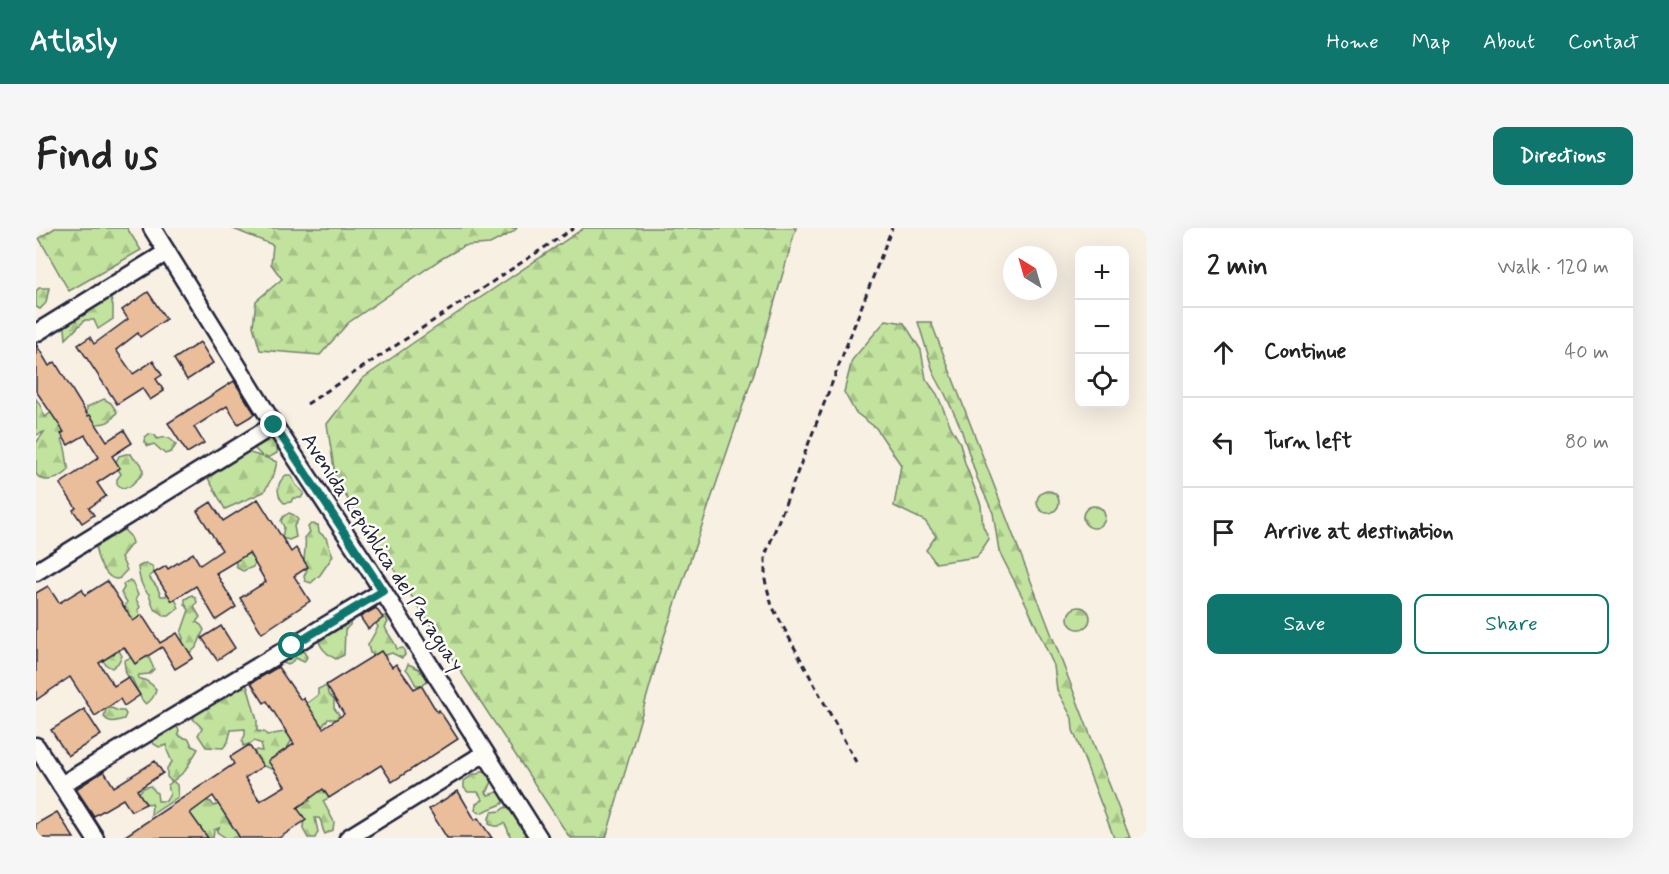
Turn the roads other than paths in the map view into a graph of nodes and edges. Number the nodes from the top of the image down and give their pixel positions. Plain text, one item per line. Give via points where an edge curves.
1 (152, 228) edge
2 (167, 252) junction
3 (36, 333) edge
4 (274, 425) junction
5 (36, 572) edge
6 (383, 591) junction
7 (36, 746) edge
8 (485, 753) junction
9 (61, 785) junction
10 (95, 838) edge
11 (348, 838) edge
12 (538, 838) edge

1 - 2 street, Avenida República del Paraguay
2 - 3 street
2 - 4 street, Avenida República del Paraguay
4 - 5 street
4 - 6 street, Avenida República del Paraguay
6 - 8 street, Avenida República del Paraguay
6 - 9 street
7 - 9 street
8 - 11 street
8 - 12 street, Avenida República del Paraguay
9 - 10 street

